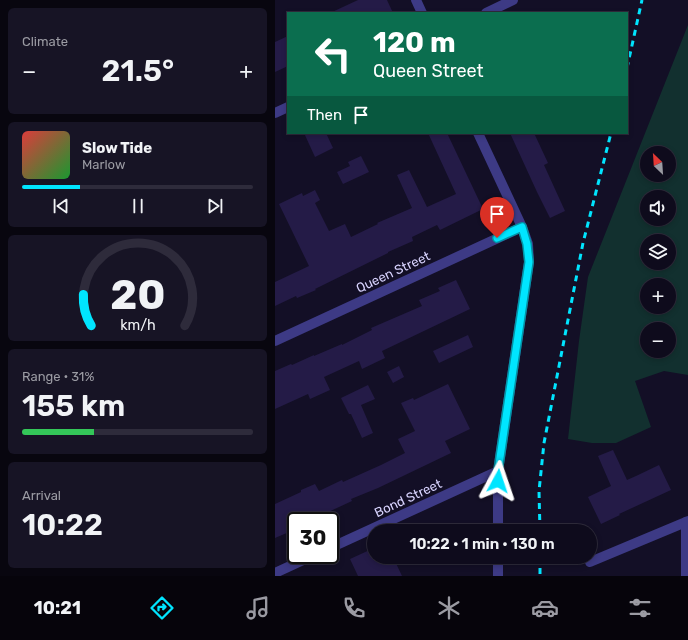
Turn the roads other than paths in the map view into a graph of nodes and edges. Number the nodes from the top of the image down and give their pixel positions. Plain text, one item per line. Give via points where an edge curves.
1 (416, 0) edge
2 (513, 0) edge
3 (422, 12) edge
4 (488, 12) edge
5 (287, 107) edge
6 (275, 113) edge
7 (478, 134) edge
8 (522, 227) junction
9 (275, 342) edge
10 (498, 471) junction
11 (687, 522) edge
12 (498, 524) edge
13 (339, 544) edge
14 (597, 559) edge
15 (294, 564) edge
16 (498, 564) edge
17 (275, 573) edge
18 (498, 576) edge
19 (686, 576) edge

1 - 3 street
2 - 4 street
5 - 6 street
7 - 8 street
8 - 9 street, Queen Street
8 - 10 street via 529,262
10 - 12 street
10 - 13 street, Bond Street
11 - 14 street
11 - 19 street
15 - 17 street
16 - 18 street

